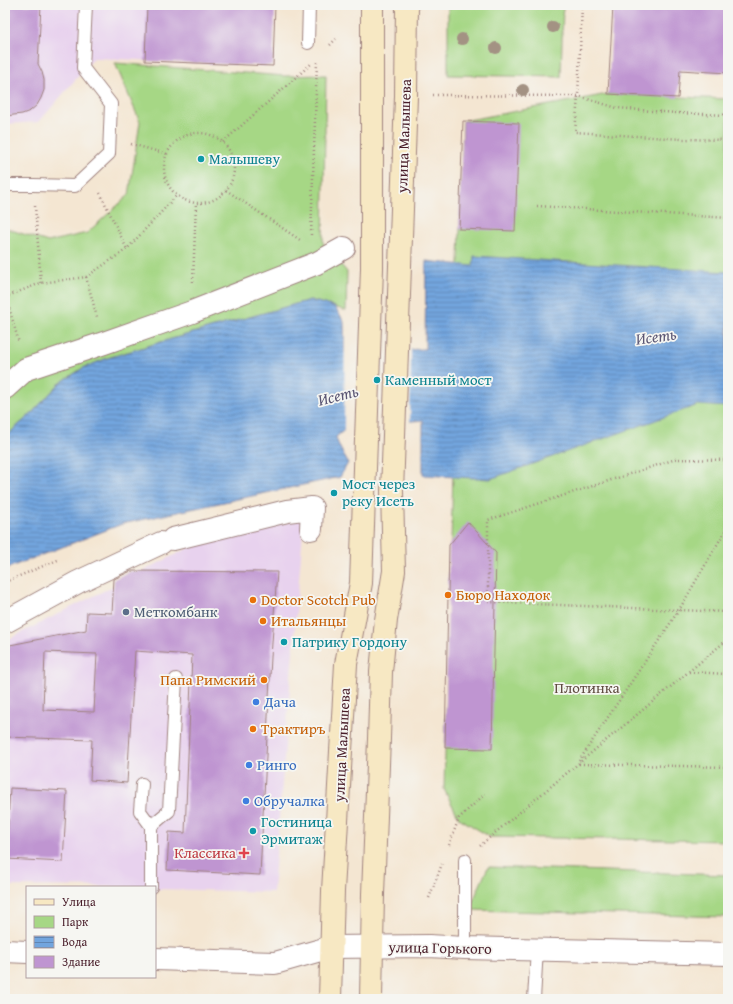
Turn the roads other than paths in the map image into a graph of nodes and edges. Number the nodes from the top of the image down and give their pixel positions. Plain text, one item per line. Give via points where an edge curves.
1 (86, 5) edge
2 (309, 5) edge
3 (372, 5) edge
4 (407, 5) edge
5 (308, 43) dead end
6 (5, 185) edge
7 (344, 248) dead end
8 (5, 388) edge
9 (311, 529) dead end
10 (5, 622) edge
11 (176, 679) dead end
12 (142, 784) dead end
13 (151, 826) junction
14 (465, 860) road end
15 (151, 886) edge
16 (331, 946) junction
17 (372, 947) junction
18 (465, 948) junction
19 (536, 950) junction
20 (5, 951) edge
21 (26, 952) edge
22 (728, 954) edge
23 (156, 959) edge
24 (330, 999) edge
25 (371, 999) edge
26 (534, 999) edge

1 - 6 lane via 83,68 111,104 109,154 75,186
2 - 5 lane
3 - 16 main road, улица Малышева via 372,268 361,583 346,664
4 - 17 main road, улица Малышева via 392,492 394,571 381,672
7 - 8 street via 317,263 192,312 26,369
9 - 10 street via 312,508 287,511 167,541 78,582
11 - 13 lane via 169,811
12 - 13 lane via 140,811
13 - 15 lane
14 - 18 lane
16 - 17 street, улица Горького
16 - 23 street, улица Горького via 275,963
16 - 24 main road, улица Малышева
17 - 18 street, улица Горького
17 - 25 main road
18 - 19 street, улица Горького
19 - 22 street, улица Горького
19 - 26 lane
20 - 21 street

